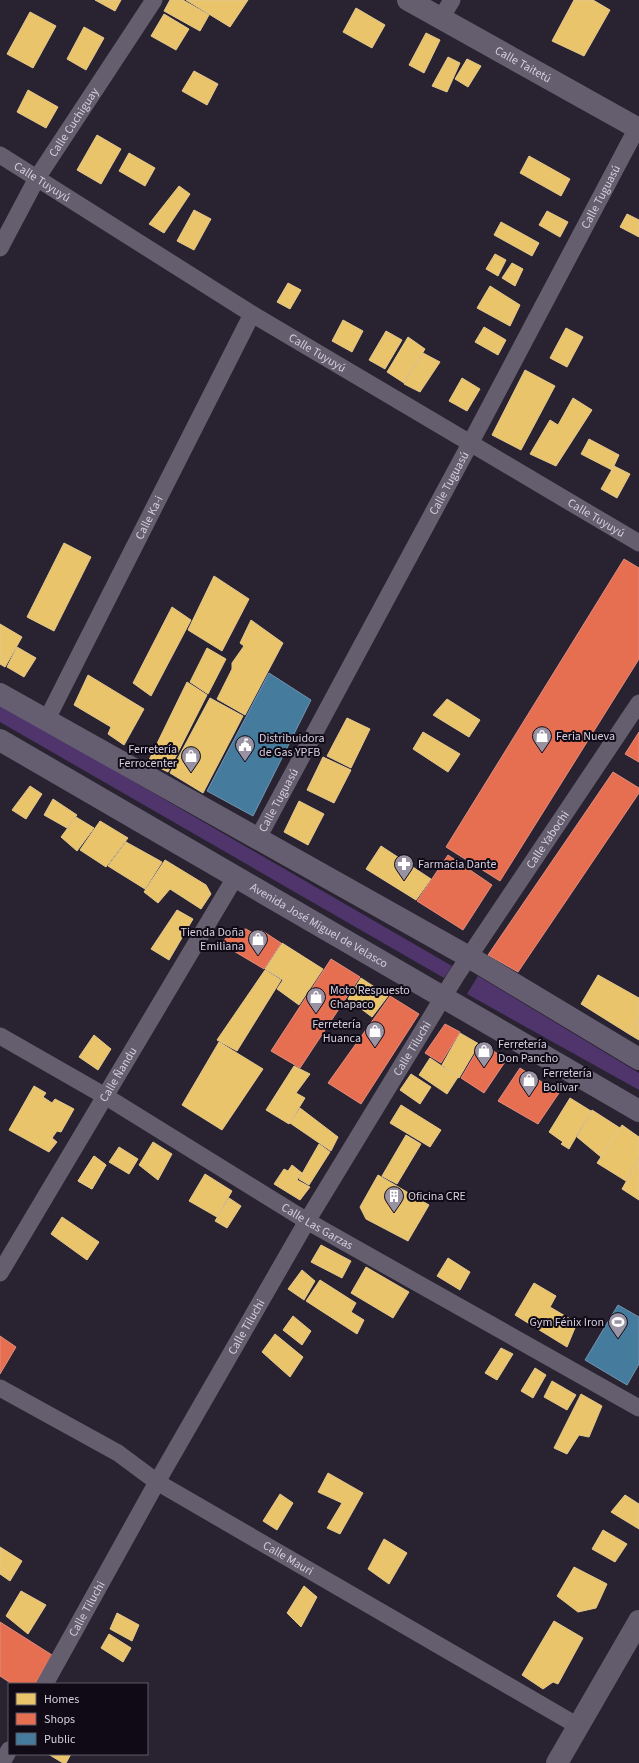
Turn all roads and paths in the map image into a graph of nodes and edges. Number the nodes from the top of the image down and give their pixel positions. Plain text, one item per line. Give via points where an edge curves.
1 (154, 0) edge
2 (408, 0) edge
3 (447, 9) edge
4 (638, 129) edge
5 (0, 155) edge
6 (37, 178) junction
7 (0, 248) edge
8 (252, 314) junction
9 (471, 442) junction
10 (639, 543) edge
11 (0, 694) edge
12 (639, 703) edge
13 (46, 721) junction
14 (0, 740) edge
15 (258, 838) junction
16 (236, 876) junction
17 (469, 957) junction
18 (456, 976) joint
19 (443, 997) junction
20 (0, 1036) edge
21 (639, 1058) edge
22 (105, 1096) junction
23 (639, 1111) edge
24 (307, 1221) junction
25 (0, 1274) edge
26 (0, 1388) edge
27 (639, 1408) edge
28 (157, 1482) junction
29 (639, 1621) edge
30 (46, 1683) edge
31 (578, 1726) junction
32 (8, 1752) edge
33 (2, 1763) edge
34 (557, 1763) edge

1 - 6 street, Calle Cuchiguay
2 - 3 street, Calle Taitetú
3 - 4 street, Calle Taitetú
4 - 9 street, Calle Tuguasú
5 - 6 street, Calle Tuyuyú
6 - 7 street, Calle Cuchiguay
6 - 8 street, Calle Tuyuyú
8 - 9 street, Calle Tuyuyú
8 - 13 street, Calle Ka-i
9 - 10 street, Calle Tuyuyú
9 - 15 street, Calle Tuguasú
11 - 13 main road
12 - 17 street, Calle Yabochi
13 - 15 main road
14 - 16 main road, Avenida José Miguel de Velasco
15 - 17 main road
16 - 19 main road, Avenida José Miguel de Velasco
16 - 22 street, Calle Ñandu
17 - 18 street, Calle Yabochi
17 - 21 main road
18 - 19 street, Calle Tiluchi
19 - 23 main road, Avenida José Miguel de Velasco
19 - 24 street, Calle Tiluchi
20 - 22 street, Calle Las Garzas
22 - 24 street, Calle Las Garzas
22 - 25 street, Calle Ñandu
24 - 27 street, Calle Las Garzas
24 - 28 street, Calle Tiluchi
26 - 28 street, Calle Mauri via 118,1453
28 - 30 street, Calle Tiluchi
28 - 31 street, Calle Mauri
29 - 31 highway
31 - 34 highway
32 - 33 street

